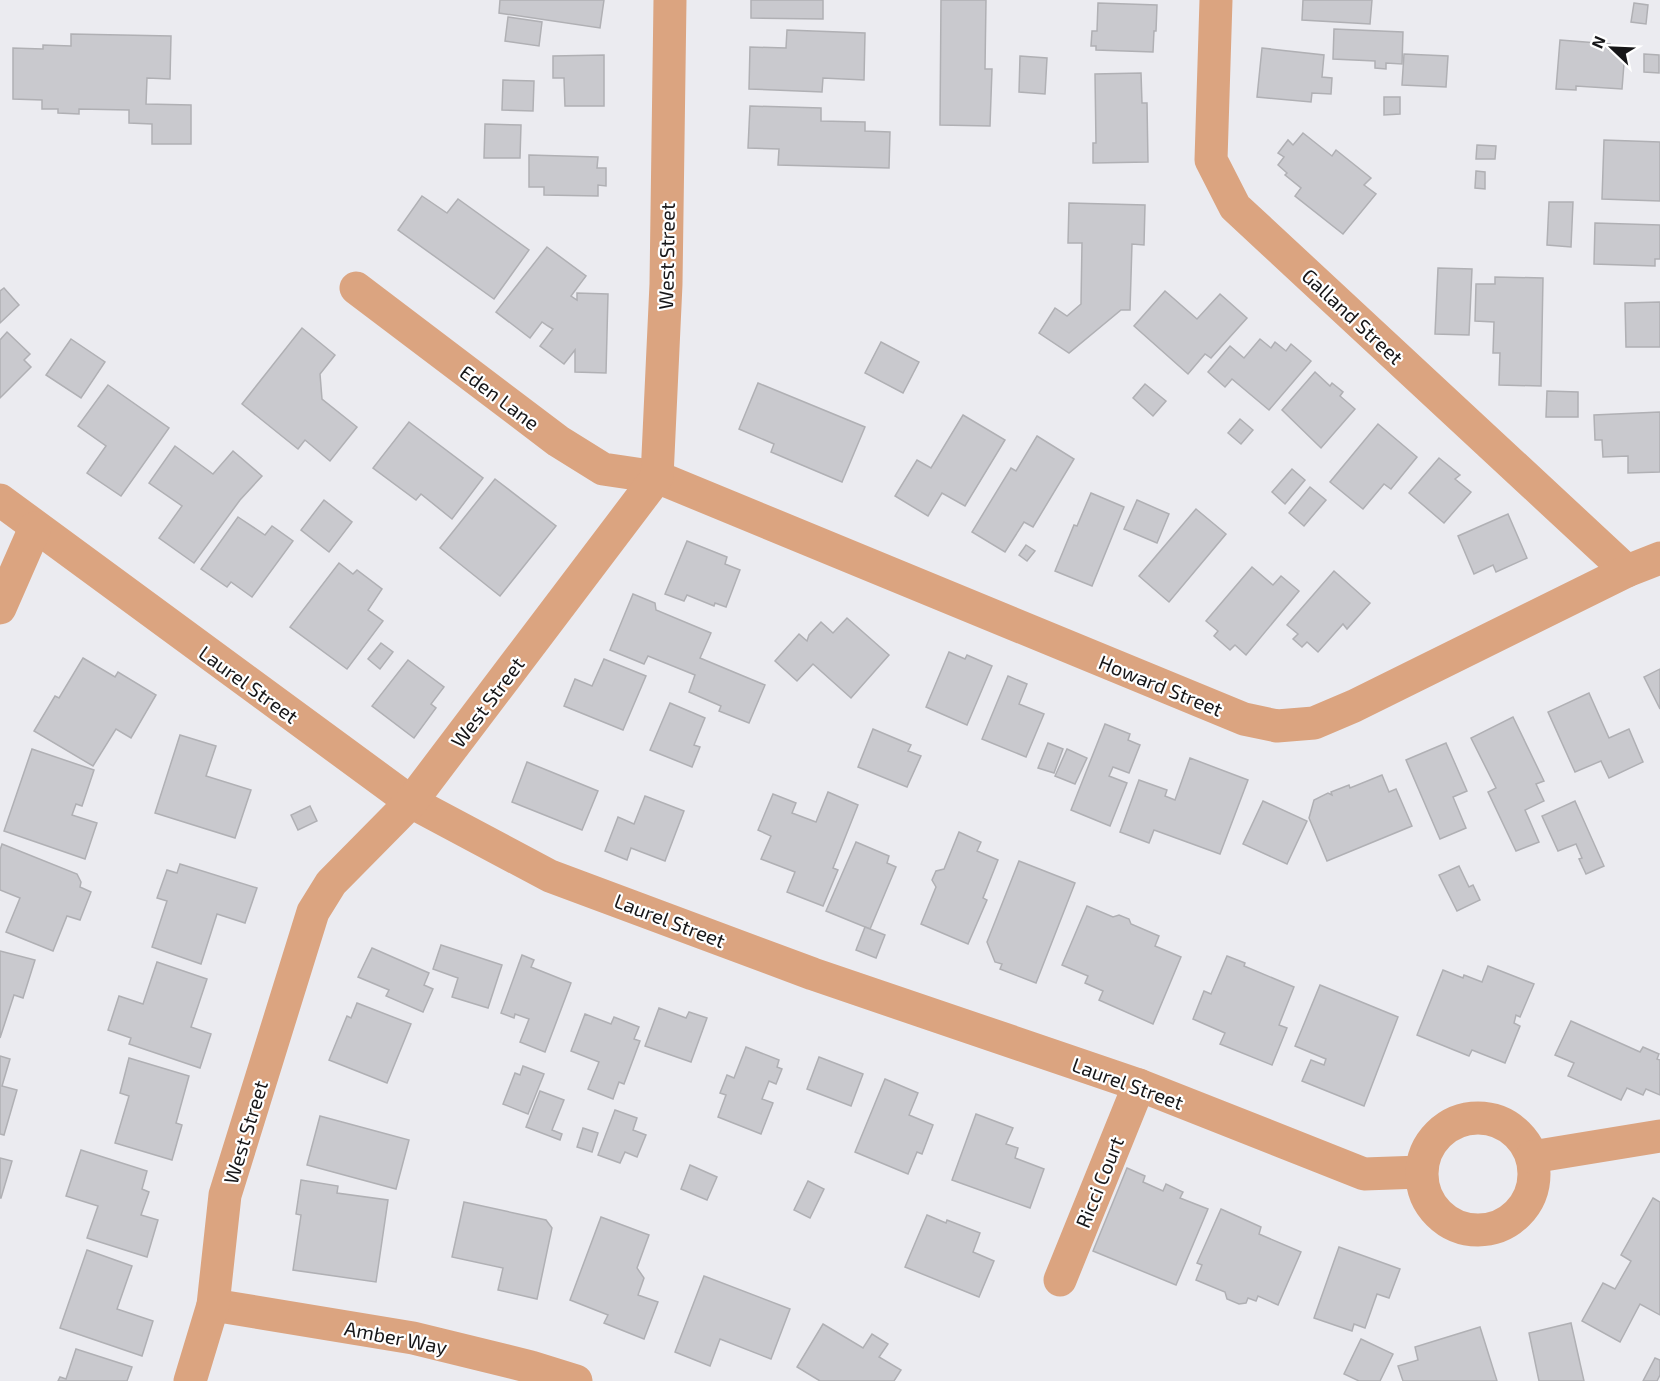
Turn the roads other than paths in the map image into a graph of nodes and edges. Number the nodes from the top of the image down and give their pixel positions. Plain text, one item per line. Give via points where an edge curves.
1 (670, 0) edge
2 (1216, 0) edge
3 (356, 288) dead end
4 (657, 477) junction
5 (0, 500) edge
6 (35, 528) junction
7 (1660, 558) edge
8 (1628, 571) junction
9 (0, 608) edge
10 (411, 802) junction
11 (1139, 1084) junction
12 (1660, 1136) edge
13 (1532, 1158) junction
14 (1421, 1172) junction
15 (1060, 1280) dead end
16 (213, 1305) junction
17 (190, 1381) edge
18 (576, 1381) edge

1 - 4 street, West Street via 666,284
2 - 8 street, Galland Street via 1210,160 1235,207
3 - 4 street, Eden Lane via 558,441 603,469
4 - 8 street, Howard Street via 1244,719 1277,726 1314,723 1354,706
4 - 10 street, West Street
5 - 6 street, Laurel Street
6 - 9 street
6 - 10 street, Laurel Street
7 - 8 street, Howard Street
10 - 11 street, Laurel Street via 550,876 813,974
10 - 16 street, West Street via 331,884 313,912 225,1195
11 - 14 street, Laurel Street via 1364,1174
11 - 15 street, Ricci Court
12 - 13 street
13 - 14 street via 1525,1142 1512,1128 1497,1120 1462,1119 1446,1126 1433,1139
13 - 14 street via 1530,1197 1520,1213 1504,1225 1485,1230 1465,1230 1432,1209
16 - 17 street, West Street
16 - 18 street, Amber Way via 412,1338

